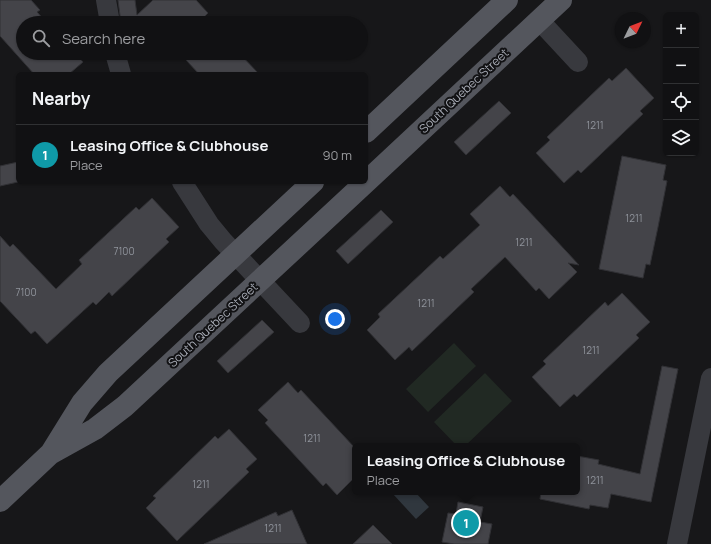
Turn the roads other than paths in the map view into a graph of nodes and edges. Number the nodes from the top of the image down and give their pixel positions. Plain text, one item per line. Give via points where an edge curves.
1 (106, 0) edge
2 (508, 0) edge
3 (561, 0) edge
4 (109, 16) edge
5 (539, 20) junction
6 (117, 60) edge
7 (578, 62) dead end
8 (120, 72) edge
9 (368, 130) edge
10 (368, 180) edge
11 (183, 184) edge
12 (310, 184) edge
13 (364, 184) edge
14 (234, 255) junction
15 (259, 281) junction
16 (300, 323) dead end
17 (711, 378) edge
18 (50, 454) junction
19 (0, 501) edge
20 (677, 544) edge

1 - 4 street
2 - 9 main road
3 - 5 main road, South Quebec Street
5 - 7 street
5 - 10 main road, South Quebec Street
6 - 8 street
11 - 14 street via 209,224
12 - 14 main road, South Quebec Street
13 - 15 main road, South Quebec Street
14 - 15 street
14 - 18 main road, South Quebec Street via 102,378 82,403
15 - 16 street
15 - 18 main road, South Quebec Street via 125,406 95,429
17 - 20 street
18 - 19 main road, South Quebec Street

